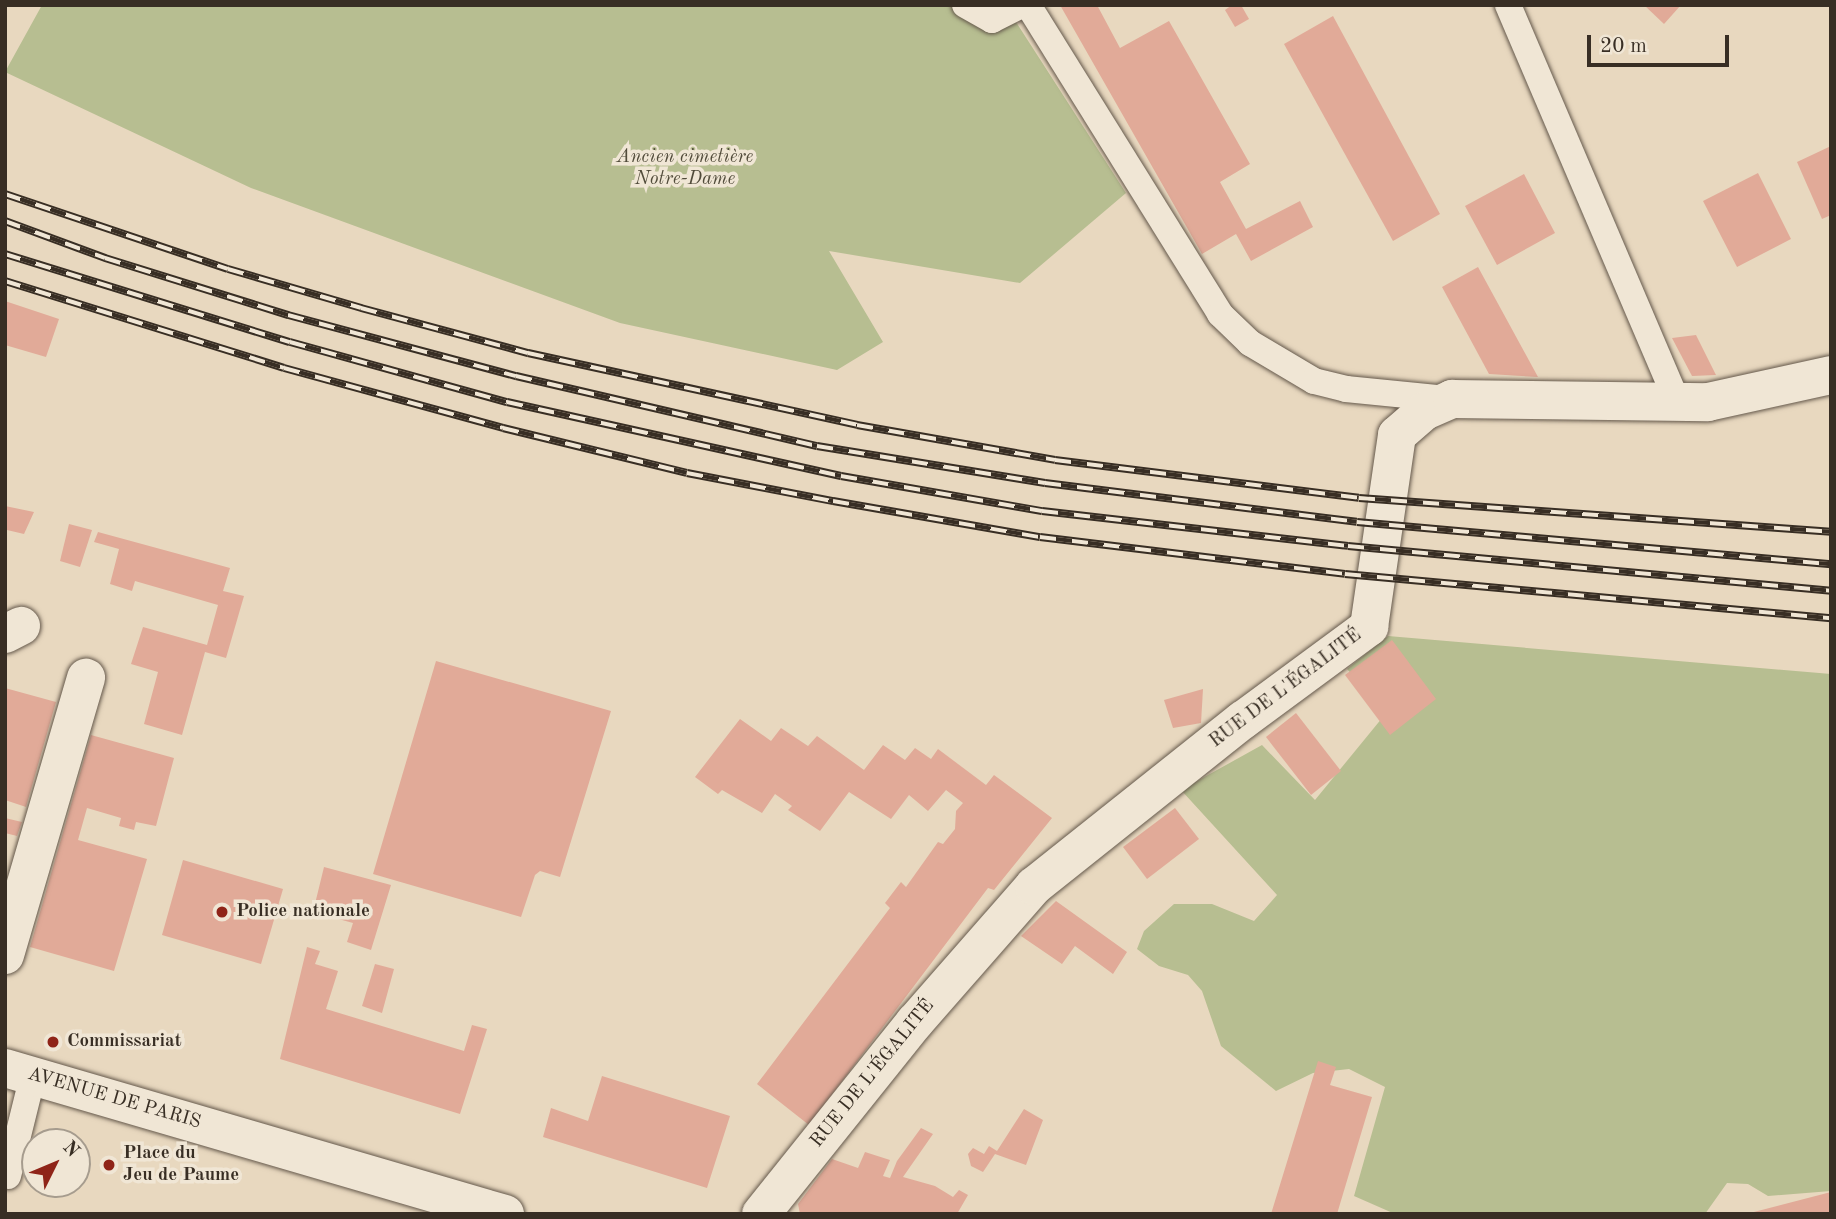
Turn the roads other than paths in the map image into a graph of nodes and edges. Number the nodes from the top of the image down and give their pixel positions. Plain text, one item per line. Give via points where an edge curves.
1 (965, 5) edge
2 (1022, 5) edge
3 (1028, 5) edge
4 (1508, 5) edge
5 (1831, 375) edge
6 (1452, 399) junction
7 (1677, 402) junction
8 (86, 678) dead end
9 (5, 955) edge
10 (19, 1072) edge
11 (8, 1176) dead end
12 (505, 1214) edge
13 (761, 1214) edge

1 - 2 lane via 992,20
3 - 6 lane via 1220,314 1250,342 1314,381 1346,389
4 - 7 lane
5 - 7 street, RUE DE L'ÉGALITÉ via 1708,402
6 - 7 street, RUE DE L'ÉGALITÉ
6 - 13 street, RUE DE L'ÉGALITÉ via 1425,411 1397,435 1369,627 1034,886 915,1022
8 - 9 street
10 - 11 lane
10 - 12 street, AVENUE DE PARIS

